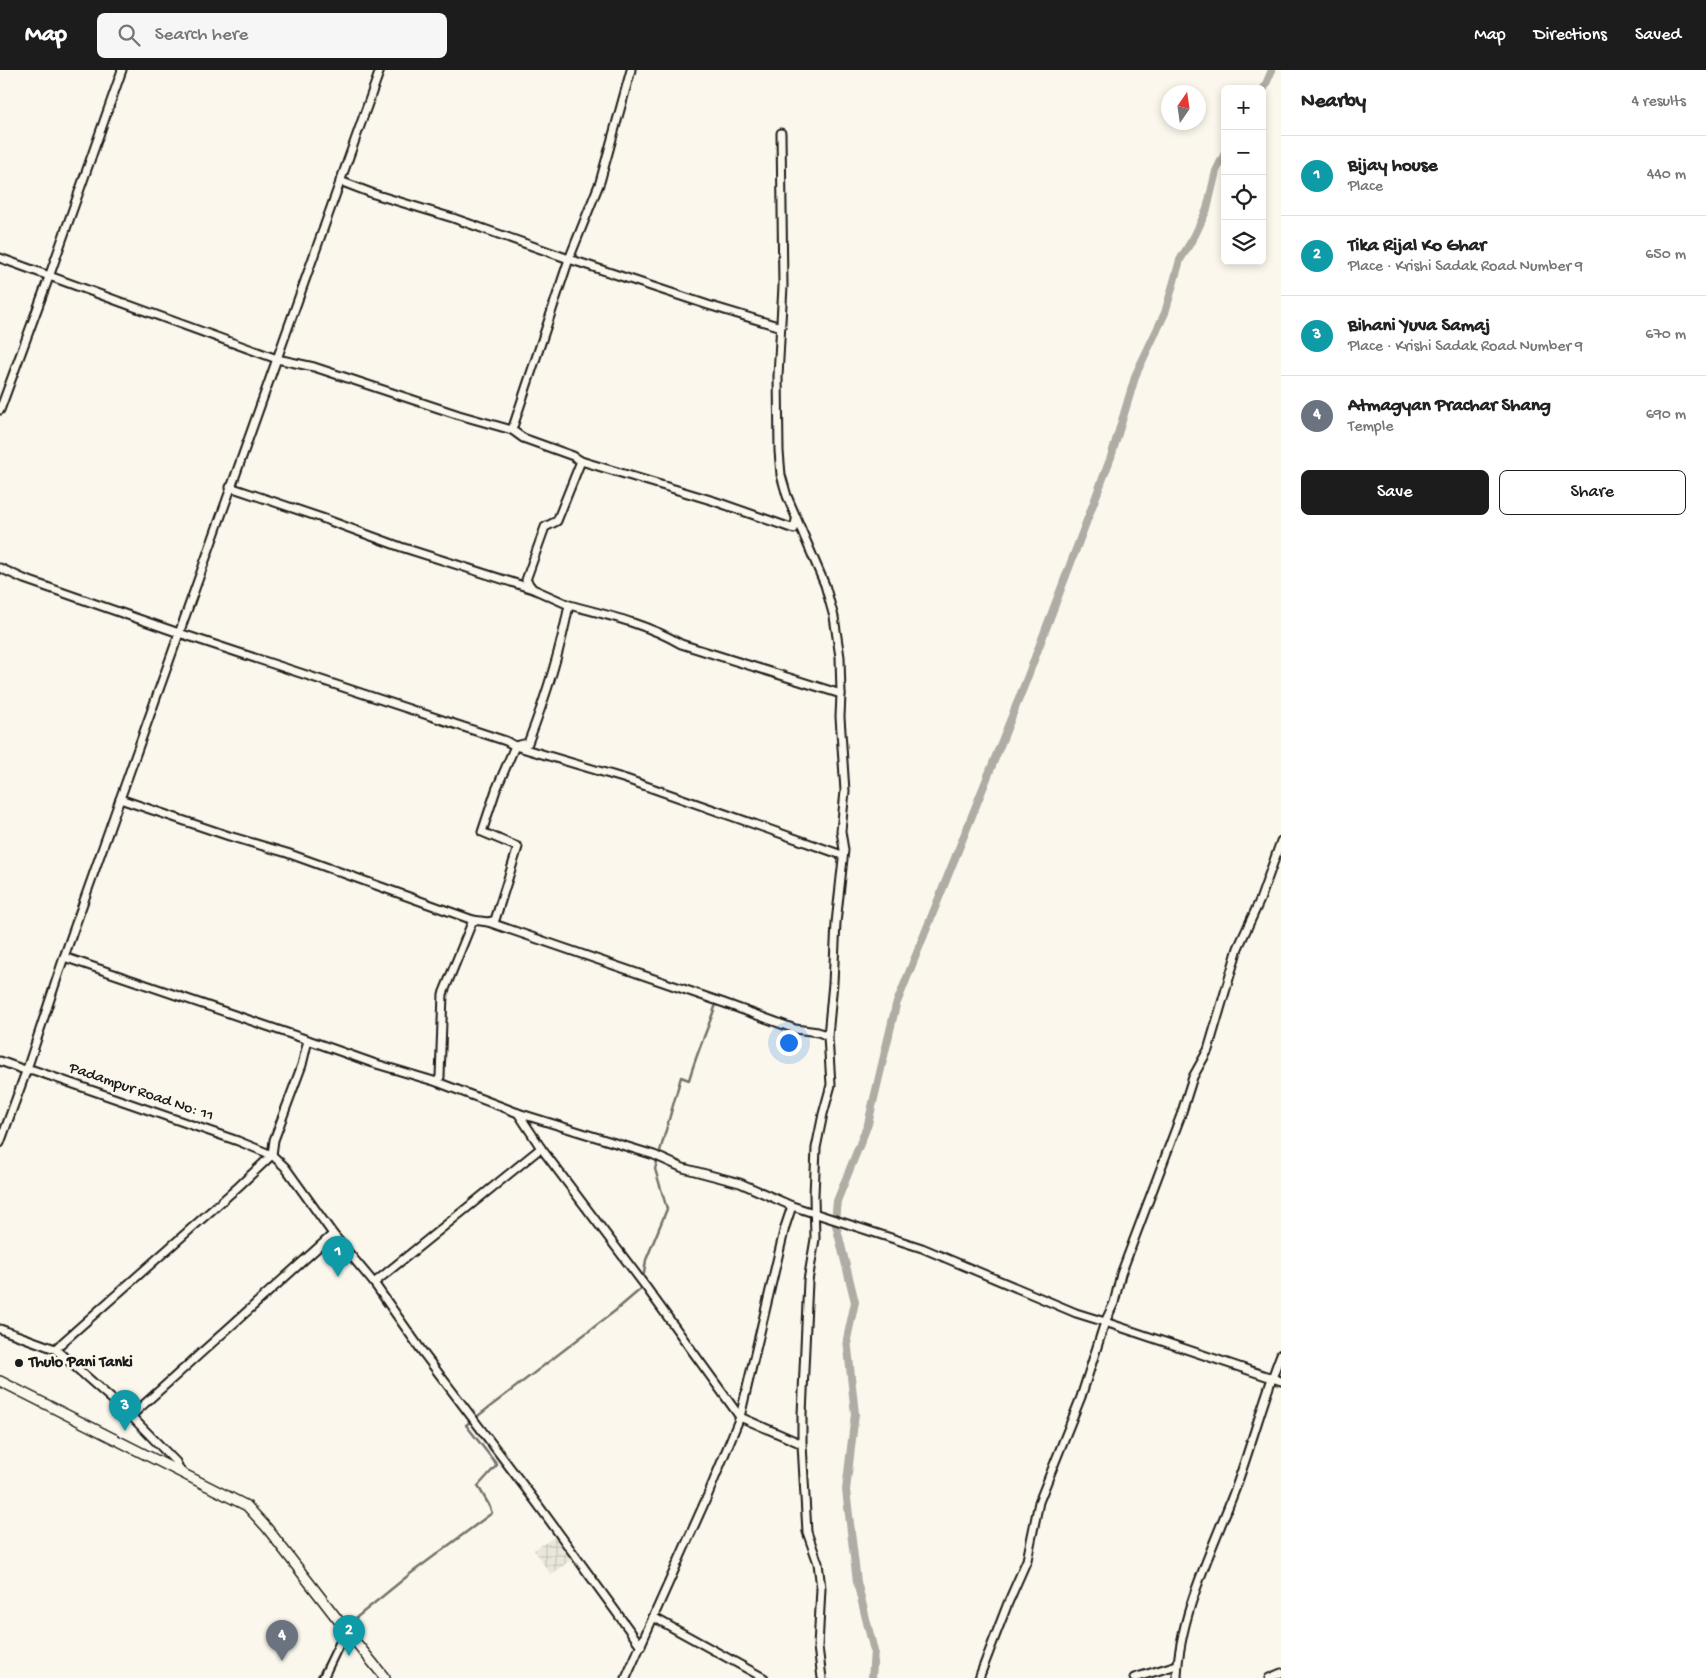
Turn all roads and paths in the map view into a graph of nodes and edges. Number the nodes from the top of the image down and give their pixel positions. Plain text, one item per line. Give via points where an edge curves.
1 (122, 70) edge
2 (380, 70) edge
3 (631, 70) edge
4 (781, 133) dead end
5 (340, 181) junction
6 (0, 258) edge
7 (569, 259) junction
8 (49, 277) junction
9 (781, 327) junction
10 (277, 359) junction
11 (0, 410) edge
12 (512, 430) junction
13 (581, 461) junction
14 (230, 487) junction
15 (796, 520) junction
16 (0, 568) edge
17 (533, 588) junction
18 (569, 605) junction
19 (179, 633) junction
20 (841, 694) junction
21 (515, 746) junction
22 (120, 799) junction
23 (1281, 841) edge
24 (842, 855) junction
25 (473, 920) junction
26 (488, 922) junction
27 (64, 957) junction
28 (828, 1036) junction
29 (308, 1040) junction
30 (0, 1061) edge
31 (27, 1069) junction
32 (436, 1082) junction
33 (518, 1113) junction
34 (0, 1143) edge
35 (541, 1148) junction
36 (272, 1154) junction
37 (791, 1205) junction
38 (813, 1212) junction
39 (333, 1234) junction
40 (374, 1283) junction
41 (1105, 1322) junction
42 (0, 1329) edge
43 (56, 1349) junction
44 (1281, 1354) edge
45 (1272, 1378) junction
46 (0, 1381) edge
47 (1281, 1381) edge
48 (131, 1416) junction
49 (740, 1417) junction
50 (802, 1444) junction
51 (181, 1472) junction
52 (654, 1617) junction
53 (344, 1628) junction
54 (638, 1643) junction
55 (1177, 1665) junction
56 (1281, 1673) edge
57 (323, 1678) edge
58 (385, 1678) edge
59 (626, 1678) edge
60 (764, 1678) edge
61 (822, 1678) edge
62 (979, 1678) edge
63 (1134, 1678) edge
64 (1177, 1678) edge
65 (1269, 1678) edge

1 - 8 street
2 - 5 street
3 - 7 street via 600,182
4 - 9 street
5 - 7 street
5 - 10 street
6 - 8 street
7 - 9 street
7 - 12 street
8 - 10 street
8 - 11 street
9 - 15 street via 778,451 781,475
10 - 12 street via 314,367
10 - 14 street
12 - 13 street via 523,438
13 - 15 street via 794,529
13 - 17 street via 557,521 545,527 526,580
14 - 17 street via 401,547
14 - 19 street
15 - 20 street via 825,585 834,617
16 - 19 street
17 - 18 street
18 - 20 street via 612,616 682,644
18 - 21 street via 538,718 528,743
19 - 21 street
19 - 22 street
20 - 24 street via 845,791
21 - 24 street via 626,779
21 - 26 street via 482,832 518,847 495,920
22 - 25 street via 287,853
22 - 27 street
23 - 41 street via 1236,955 1208,1050 1193,1077
24 - 28 street
25 - 26 street
25 - 32 street via 443,994 440,1077
26 - 28 street via 795,1029
27 - 29 street
27 - 31 street
28 - 38 street via 831,1085 816,1148
29 - 32 street
29 - 36 street
30 - 31 street, Padampur Road No: 11
31 - 34 street
31 - 36 street, Padampur Road No: 11
32 - 33 street
33 - 35 street
33 - 37 street via 654,1155
35 - 40 street
35 - 49 street
36 - 39 street
36 - 43 street
37 - 38 street
37 - 49 street
38 - 41 street via 922,1248 1076,1313
38 - 50 street via 815,1238 808,1281
39 - 40 street
39 - 48 street
40 - 54 street
41 - 45 street
41 - 62 street via 1082,1397 1039,1502 1027,1560
42 - 43 street
43 - 48 street
44 - 45 street
45 - 47 street
45 - 55 street via 1190,1608
46 - 51 street
48 - 51 street via 176,1462
49 - 50 street
49 - 52 street
50 - 61 street via 807,1532 818,1563 821,1588 818,1647
51 - 53 street via 247,1506
52 - 54 street
52 - 60 street
53 - 57 street
53 - 58 street
54 - 59 street
55 - 63 street
55 - 64 street
56 - 65 street

